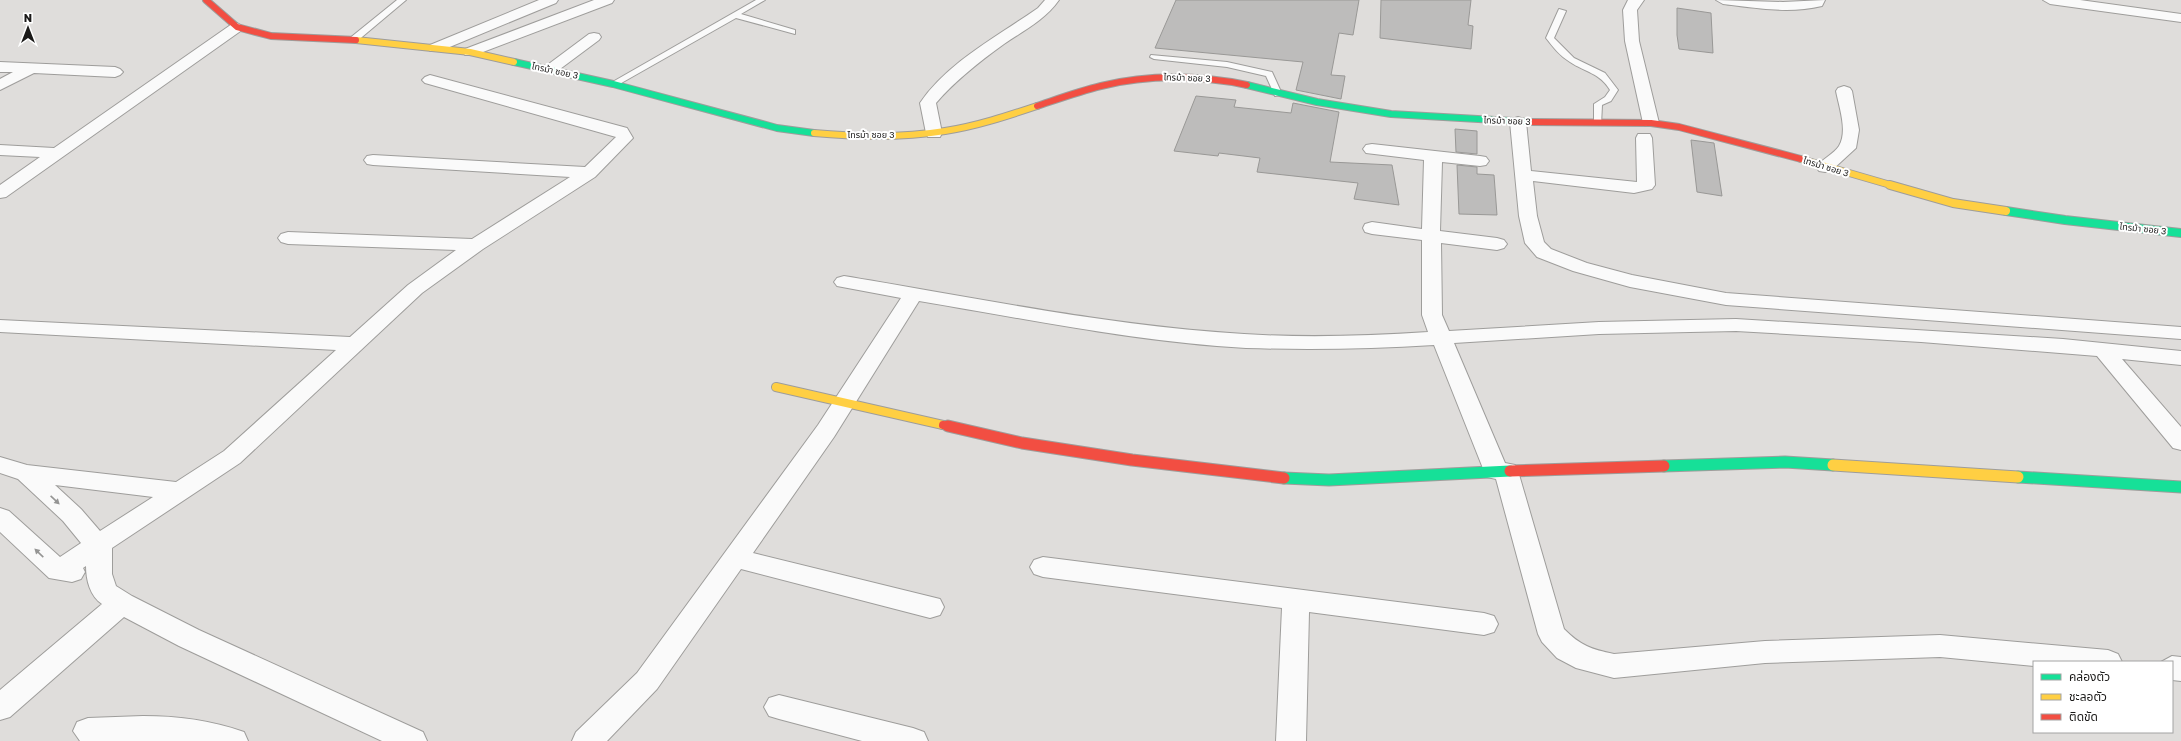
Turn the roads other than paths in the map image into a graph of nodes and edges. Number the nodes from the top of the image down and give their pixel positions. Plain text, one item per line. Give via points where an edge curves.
1 (206, 0) edge
2 (402, 0) edge
3 (551, 0) edge
4 (608, 0) edge
5 (761, 0) edge
6 (1052, 0) edge
7 (1637, 0) edge
8 (1723, 0) edge
9 (1818, 0) edge
10 (2050, 0) edge
11 (1562, 12) dead end
12 (735, 15) junction
13 (2181, 18) edge
14 (237, 27) junction
15 (792, 32) dead end
16 (594, 37) dead end
17 (353, 40) junction
18 (435, 48) junction
19 (470, 52) junction
20 (1154, 57) dead end
21 (0, 67) edge
22 (31, 68) junction
23 (551, 70) junction
24 (115, 72) dead end
25 (430, 80) dead end
26 (613, 84) junction
27 (0, 85) edge
28 (1844, 91) dead end
29 (1278, 94) junction
30 (1518, 122) junction
31 (1598, 123) junction
32 (1648, 130) junction
33 (934, 133) junction
34 (1372, 149) dead end
35 (0, 150) edge
36 (59, 153) junction
37 (1433, 156) junction
38 (373, 160) dead end
39 (1480, 161) dead end
40 (1825, 167) junction
41 (589, 173) junction
42 (1523, 175) junction
43 (0, 193) edge
44 (1372, 228) dead end
45 (2181, 233) edge
46 (1431, 235) junction
47 (288, 238) dead end
48 (1496, 244) dead end
49 (476, 245) junction
50 (844, 282) dead end
51 (914, 293) junction
52 (0, 326) edge
53 (2181, 334) edge
54 (1440, 339) junction
55 (354, 344) junction
56 (2103, 350) junction
57 (2181, 358) edge
58 (776, 387) dead end
59 (844, 403) junction
60 (2181, 442) edge
61 (0, 465) edge
62 (1501, 471) junction
63 (27, 473) junction
64 (2181, 487) edge
65 (179, 491) junction
66 (0, 517) edge
67 (99, 546) junction
68 (735, 558) junction
69 (1043, 566) dead end
70 (58, 571) junction
71 (99, 574) junction
72 (1296, 599) junction
73 (122, 603) junction
74 (930, 607) dead end
75 (1484, 624) dead end
76 (2098, 661) edge
77 (779, 707) dead end
78 (0, 708) edge
79 (88, 731) dead end
80 (233, 741) edge
81 (412, 741) edge
82 (587, 741) edge
83 (913, 741) edge
84 (1291, 741) edge

1 - 14 street, ไทรม้า ซอย 3
2 - 17 lane
3 - 18 street
4 - 19 street
5 - 12 lane
6 - 33 street via 1043,11 966,66 935,93 928,102
7 - 32 street via 1630,10 1632,41
8 - 9 street via 1800,6 1817,3
10 - 13 street
11 - 31 lane via 1550,38 1559,50 1574,62 1593,69 1608,79 1614,90 1608,99 1598,104
12 - 15 lane
12 - 26 lane
14 - 17 street, ไทรม้า ซอย 3 via 271,36
14 - 36 street
16 - 23 street
17 - 18 street, ไทรม้า ซอย 3
18 - 19 street, ไทรม้า ซอย 3
19 - 23 street, ไทรม้า ซอย 3
20 - 29 lane via 1241,66 1269,74
21 - 22 street
22 - 24 street
22 - 27 street
23 - 26 street, ไทรม้า ซอย 3
25 - 41 street via 621,132 626,138
26 - 33 street, ไทรม้า ซอย 3 via 777,128 868,137
28 - 40 street via 1850,130 1847,148
29 - 30 street, ไทรม้า ซอย 3 via 1392,114
29 - 33 street, ไทรม้า ซอย 3 via 1235,82 1198,77 1158,77 1110,84 983,123
30 - 31 street, ไทรม้า ซอย 3
30 - 42 street
31 - 32 street, ไทรม้า ซอย 3
32 - 40 street, ไทรม้า ซอย 3 via 1679,127 1749,144
32 - 42 street via 1646,185 1634,188
34 - 37 street
35 - 36 street
36 - 43 street
37 - 39 street
37 - 46 street
38 - 41 street
40 - 45 street, ไทรม้า ซอย 3 via 1953,204
41 - 49 street
42 - 53 street via 1528,216 1535,242 1544,253 1580,267 1630,281 1726,299
44 - 46 street
46 - 48 street
46 - 54 street via 1432,316
47 - 49 street
49 - 55 street via 415,289
50 - 51 street
51 - 54 street via 1133,330 1245,341 1359,343
51 - 59 street
52 - 55 street
54 - 56 street via 1599,328 1736,326 1921,336
54 - 62 street
55 - 65 street via 232,457
56 - 57 street
56 - 60 street
58 - 59 street
59 - 62 street via 1022,443 1132,460 1286,478 1329,480
59 - 68 street
61 - 63 street
62 - 64 street via 1785,462
62 - 76 street via 1552,634 1567,650 1586,660 1614,666 1766,652 1940,646
63 - 65 street
63 -> 67 street via 72,515
65 - 67 street
70 -> 66 street
67 - 70 street
67 - 71 street
68 - 74 street
68 - 82 street via 647,681
69 - 72 street
70 - 71 street
71 - 73 street via 105,592
72 - 75 street
72 - 84 street
73 - 78 street
73 - 81 street via 189,638
77 - 83 street
79 - 80 street via 152,728 219,734

